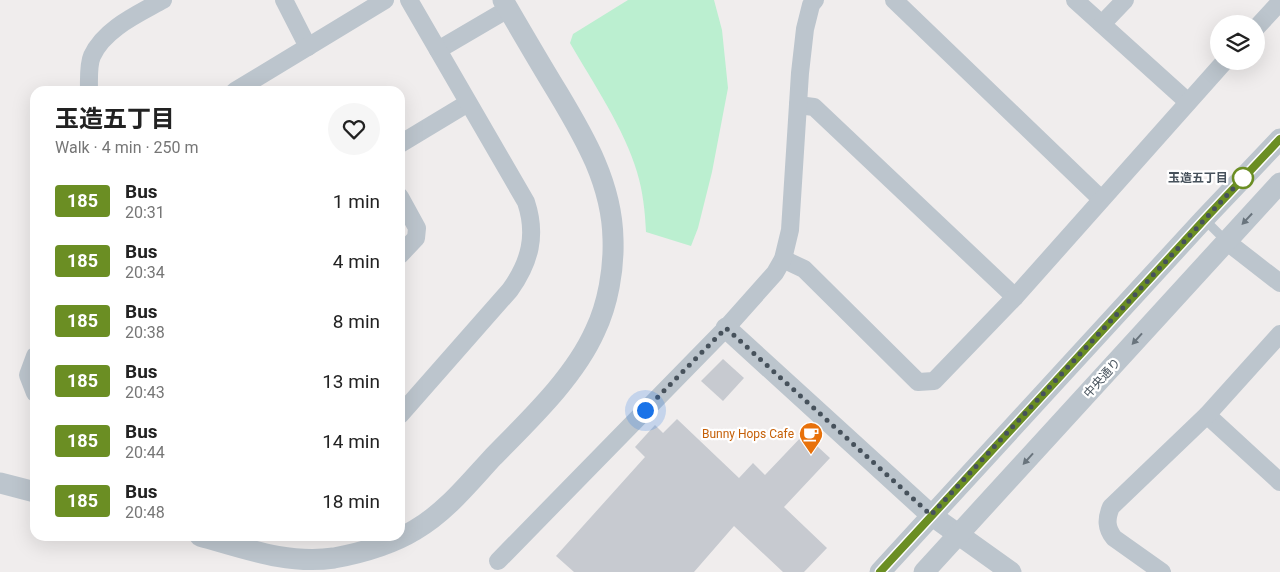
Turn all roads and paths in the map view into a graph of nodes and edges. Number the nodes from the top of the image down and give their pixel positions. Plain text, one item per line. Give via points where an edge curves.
1 (163, 0) edge
2 (284, 0) edge
3 (385, 0) edge
4 (409, 0) edge
5 (894, 0) edge
6 (1075, 0) edge
7 (1125, 0) edge
8 (810, 2) edge
9 (1280, 2) edge
10 (506, 4) edge
11 (1265, 18) edge
12 (1102, 24) junction
13 (308, 47) junction
14 (438, 50) junction
15 (1217, 70) edge
16 (89, 86) edge
17 (243, 86) edge
18 (1188, 102) junction
19 (468, 103) junction
20 (798, 105) junction
21 (1280, 139) edge
22 (405, 141) edge
23 (1280, 183) edge
24 (1101, 199) junction
25 (405, 206) edge
26 (1204, 220) junction
27 (1226, 242) junction
28 (405, 250) edge
29 (783, 259) junction
30 (1280, 283) edge
31 (1015, 298) junction
32 (726, 328) junction
33 (1280, 334) edge
34 (405, 409) edge
35 (1207, 415) junction
36 (1280, 482) edge
37 (0, 483) edge
38 (30, 491) edge
39 (931, 515) junction
40 (405, 535) edge
41 (958, 535) junction
42 (218, 541) edge
43 (392, 541) edge
44 (498, 561) dead end
45 (880, 572) edge
46 (924, 572) edge
47 (1011, 572) edge
48 (1162, 572) edge

1 - 16 street via 106,36 92,57
2 - 13 street
3 - 13 street
4 - 14 street
5 - 24 street
6 - 12 street
7 - 12 street
8 - 20 street
9 - 11 street
10 - 14 street
10 - 40 street via 587,142 603,178 613,238 612,268 596,329 585,351 564,379 443,511
12 - 18 street
13 - 17 street
14 - 19 street
15 - 18 street
18 - 24 street
19 - 22 street
19 - 34 street via 526,202 531,226 527,262 510,290
20 - 29 street via 790,230
20 - 31 street via 814,107
21 - 26 street
23 -> 27 street, 中央通り
24 - 31 street
25 - 28 street via 417,228 416,238
26 - 27 lane
26 - 39 street
27 - 30 street
27 -> 41 street, 中央通り
29 - 31 street via 804,270 918,382 934,381
29 - 32 street via 775,273
32 - 39 street
32 - 44 street
33 - 35 street
35 - 36 street
35 - 48 street via 1111,508 1108,515 1107,524 1114,538
37 - 38 street
39 - 41 street
39 - 45 street
41 - 46 street, 中央通り
41 - 47 street
42 - 43 street via 278,558 305,560 334,558

